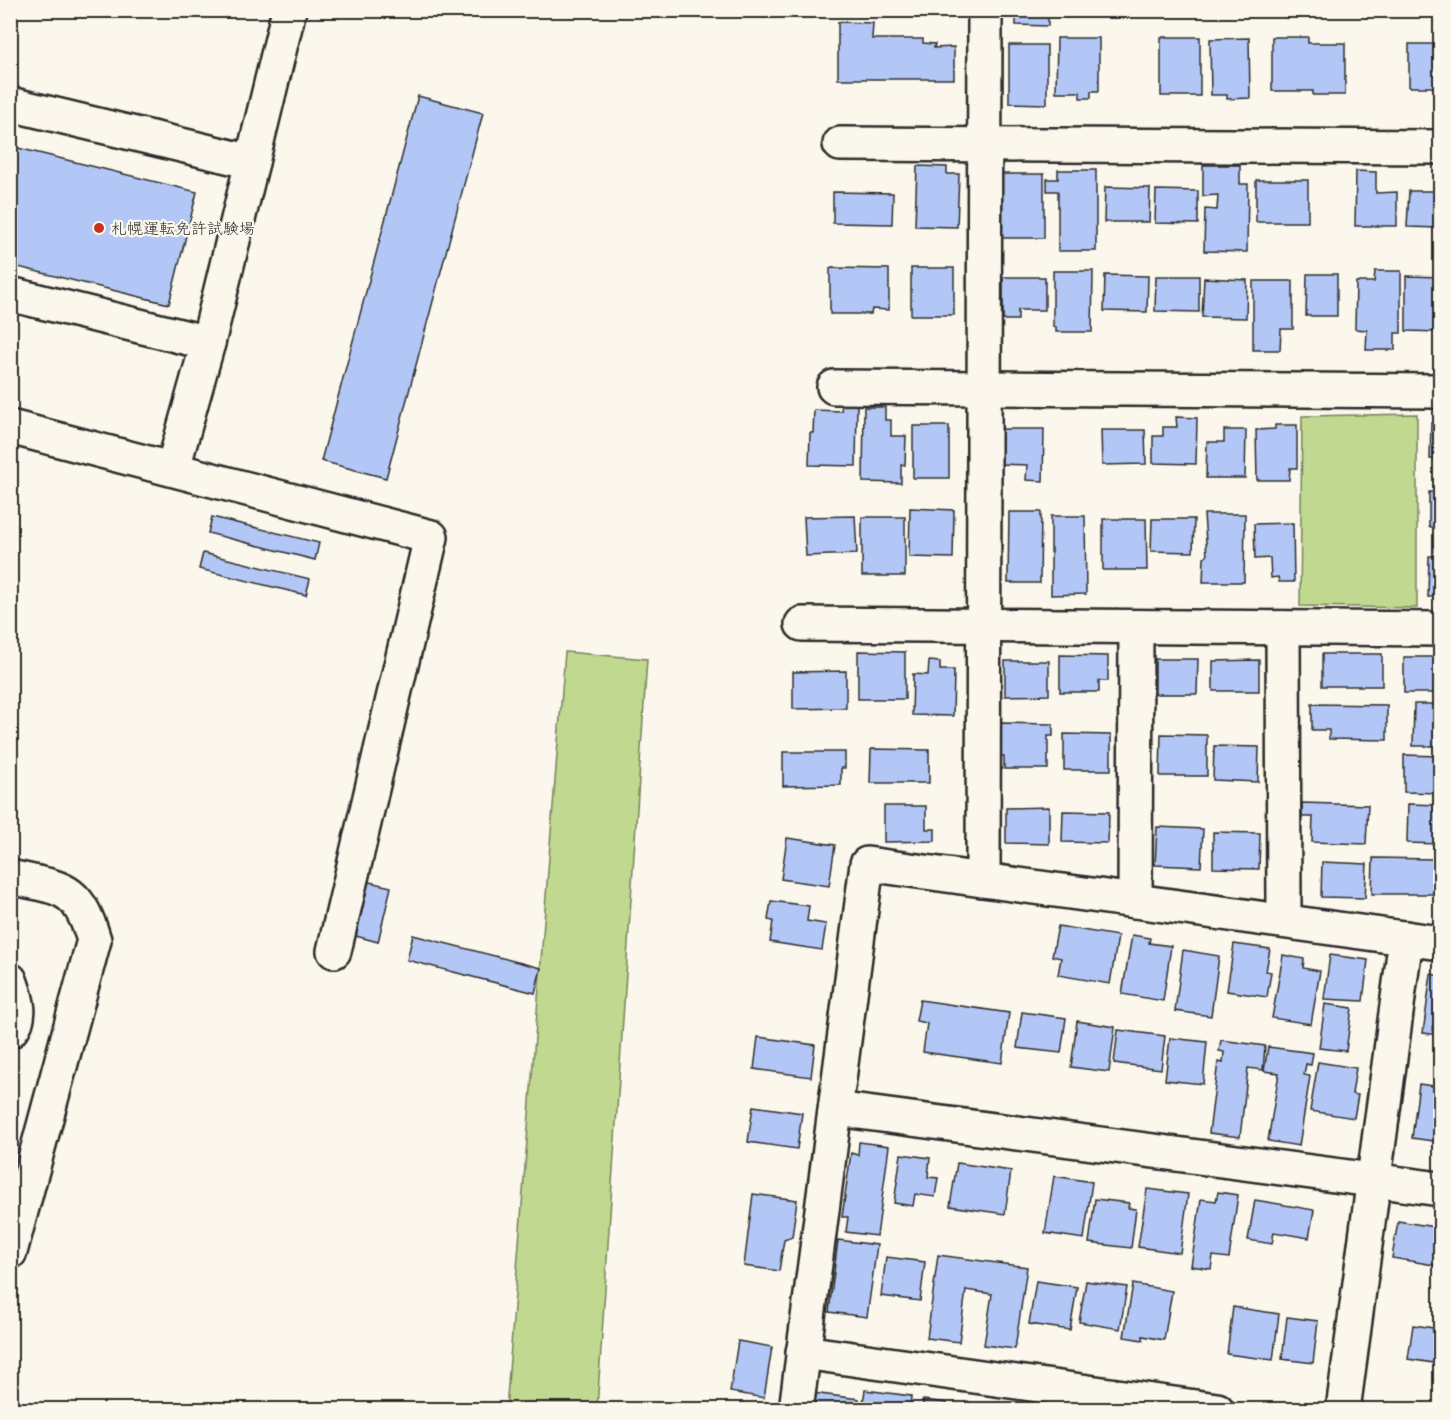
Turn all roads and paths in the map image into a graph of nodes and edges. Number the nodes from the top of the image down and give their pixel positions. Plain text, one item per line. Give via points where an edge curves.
1 (289, 10) edge
2 (985, 10) edge
3 (10, 104) edge
4 (840, 144) dead end
5 (984, 145) junction
6 (1440, 147) edge
7 (252, 162) junction
8 (10, 294) edge
9 (208, 343) junction
10 (834, 387) dead end
11 (984, 388) junction
12 (1440, 391) edge
13 (10, 427) edge
14 (173, 468) junction
15 (802, 624) dead end
16 (983, 626) junction
17 (1136, 627) junction
18 (1283, 628) junction
19 (1440, 629) edge
20 (10, 877) edge
21 (983, 880) junction
22 (1135, 901) junction
23 (1284, 921) junction
24 (1406, 938) junction
25 (1440, 943) edge
26 (334, 951) dead end
27 (10, 980) edge
28 (10, 1031) edge
29 (836, 1109) junction
30 (24, 1145) edge
31 (1374, 1180) junction
32 (1440, 1189) edge
33 (10, 1252) edge
34 (803, 1352) junction
35 (796, 1410) edge
36 (1218, 1410) edge
37 (1343, 1410) edge

1 - 7 street
2 - 5 street
3 - 7 street
4 - 5 street
5 - 6 street
5 - 11 street
7 - 9 street
8 - 9 street
9 - 14 street
10 - 11 street
11 - 12 street
11 - 16 street
13 - 14 street
14 - 26 street via 431,537
15 - 16 street
16 - 17 street
16 - 21 street
17 - 18 street
17 - 22 street
18 - 19 street
18 - 23 street
20 - 30 street via 68,891 86,912 94,940
21 - 22 street
21 - 29 street via 867,864
22 - 23 street
23 - 24 street
24 - 25 street
24 - 31 street
27 - 28 street via 18,1002 17,1024
29 - 31 street
29 - 34 street
30 - 33 street
31 - 32 street
31 - 37 street
34 - 35 street
34 - 36 street

